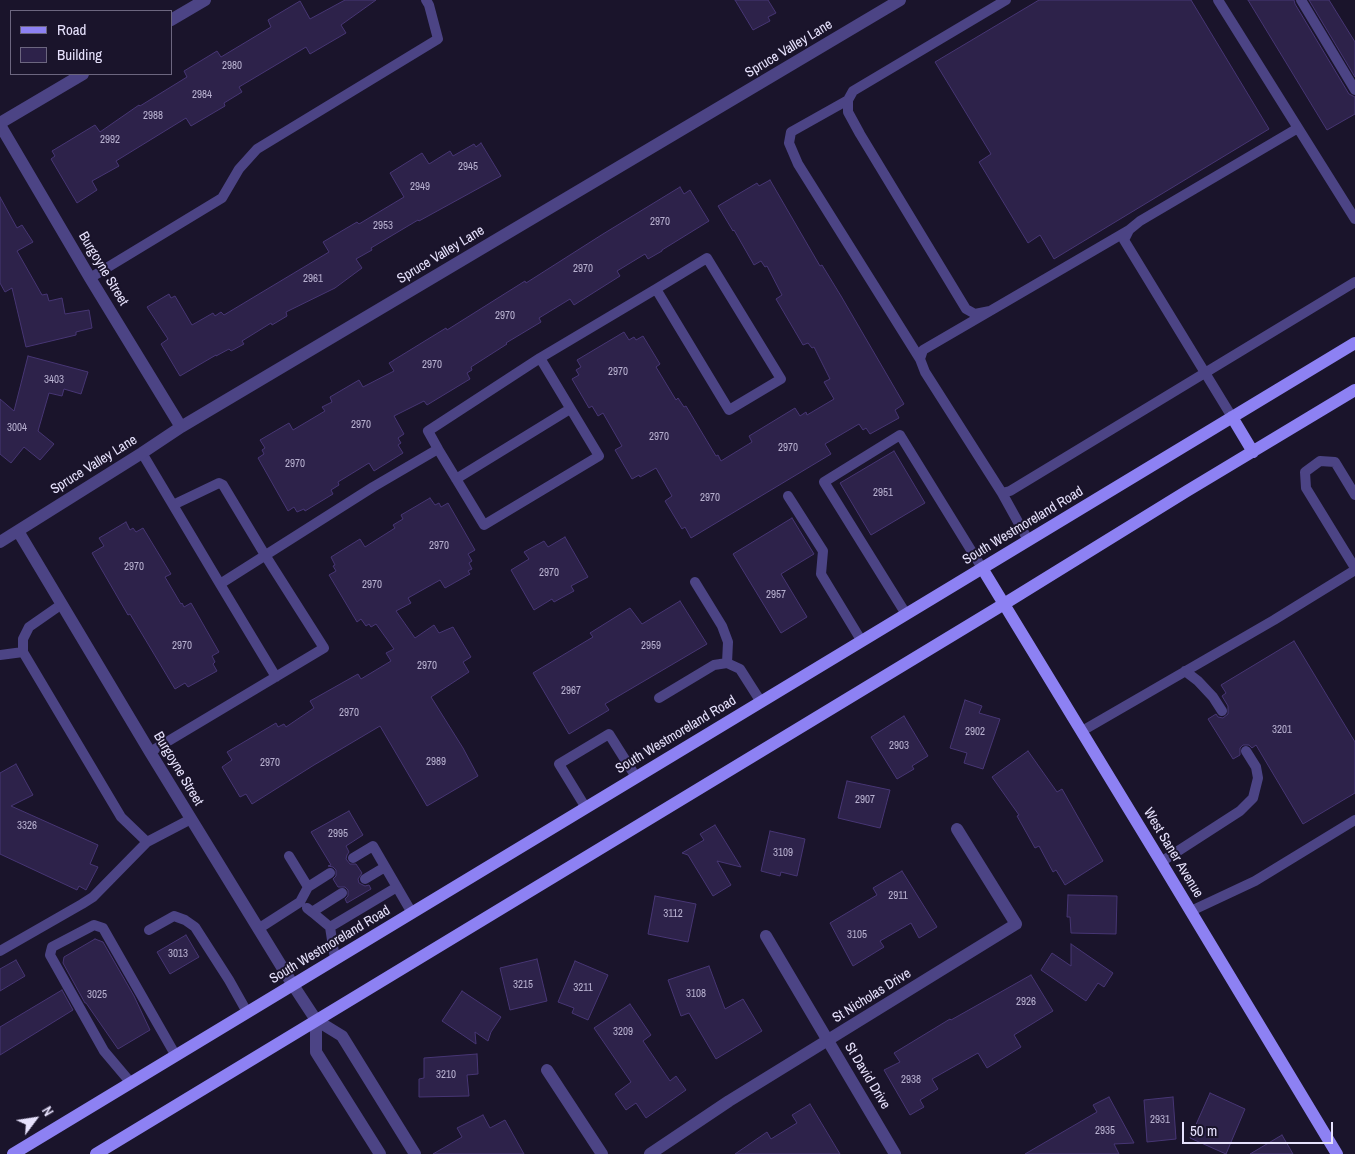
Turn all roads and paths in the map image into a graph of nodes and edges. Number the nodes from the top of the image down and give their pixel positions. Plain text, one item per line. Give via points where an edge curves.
1 (205, 0) edge
2 (426, 0) edge
3 (900, 0) edge
4 (1006, 0) edge
5 (1218, 0) edge
6 (1301, 0) edge
7 (172, 19) edge
8 (80, 75) edge
9 (1355, 90) edge
10 (848, 100) junction
11 (0, 124) edge
12 (1298, 128) junction
13 (1355, 219) edge
14 (1129, 230) junction
15 (90, 278) junction
16 (1355, 282) edge
17 (656, 289) junction
18 (990, 310) junction
19 (1355, 342) edge
20 (540, 358) junction
21 (920, 359) junction
22 (1205, 373) junction
23 (1355, 390) edge
24 (570, 409) junction
25 (1232, 417) junction
26 (181, 427) junction
27 (438, 449) junction
28 (1253, 452) junction
29 (142, 454) junction
30 (456, 479) junction
31 (1002, 493) junction
32 (1355, 495) edge
33 (788, 496) dead end
34 (173, 506) junction
35 (18, 531) junction
36 (1028, 540) junction
37 (0, 542) edge
38 (265, 555) junction
39 (982, 568) junction
40 (1355, 569) edge
41 (695, 582) dead end
42 (220, 584) junction
43 (62, 604) junction
44 (1004, 604) junction
45 (906, 614) junction
46 (861, 640) junction
47 (23, 652) junction
48 (0, 655) edge
49 (727, 662) junction
50 (1186, 671) junction
51 (276, 677) junction
52 (659, 698) dead end
53 (761, 702) junction
54 (1222, 711) dead end
55 (1082, 731) junction
56 (1246, 751) dead end
57 (150, 752) junction
58 (636, 777) junction
59 (586, 808) junction
60 (190, 819) junction
61 (1355, 820) edge
62 (957, 830) dead end
63 (147, 842) junction
64 (289, 856) dead end
65 (353, 858) dead end
66 (1161, 862) junction
67 (386, 867) junction
68 (330, 873) dead end
69 (365, 879) dead end
70 (308, 887) junction
71 (397, 887) junction
72 (342, 893) dead end
73 (300, 902) junction
74 (312, 912) junction
75 (412, 912) junction
76 (1191, 912) junction
77 (330, 927) junction
78 (258, 929) junction
79 (149, 930) dead end
80 (766, 936) dead end
81 (0, 951) edge
82 (335, 959) junction
83 (293, 985) junction
84 (247, 1012) junction
85 (316, 1020) junction
86 (828, 1041) junction
87 (176, 1056) junction
88 (546, 1070) dead end
89 (131, 1083) junction
90 (13, 1154) edge
91 (96, 1154) edge
92 (380, 1154) edge
93 (415, 1154) edge
94 (602, 1154) edge
95 (650, 1154) edge
96 (895, 1154) edge
97 (1337, 1154) edge

1 - 7 street
2 - 15 lane via 438,39 257,149 239,169 222,198
3 - 26 street, Spruce Valley Lane
4 - 10 lane via 853,91
5 - 12 lane
6 - 9 lane
8 - 11 street
10 - 18 lane via 848,112 860,134 966,309 974,314
10 - 21 lane via 791,132 789,143 798,164
11 - 15 street, Burgoyne Street
12 - 13 lane
12 - 14 lane
14 - 18 lane
14 - 22 lane via 1124,240
15 - 26 street, Burgoyne Street
16 - 22 lane
17 - 17 lane via 707,258 781,379 730,410
17 - 20 lane
18 - 21 lane via 923,350
19 - 25 main road, South Westmoreland Road
20 - 24 lane
20 - 27 lane via 428,431
21 - 31 lane
22 - 25 lane
22 - 31 lane
23 - 28 main road
24 - 30 lane
24 - 30 lane via 599,456 484,525
25 - 28 main road
25 - 36 main road, South Westmoreland Road
26 - 29 street, Spruce Valley Lane
27 - 30 lane
27 - 38 lane
28 - 44 main road
29 - 34 lane
29 - 35 street, Spruce Valley Lane
31 - 36 lane
32 - 40 lane via 1335,462 1320,460 1305,472 1306,488
33 - 46 lane via 823,551 821,574
34 - 38 lane via 219,482
34 - 42 lane
35 - 37 street, Spruce Valley Lane
35 - 43 street, Burgoyne Street
36 - 39 main road, South Westmoreland Road
38 - 42 lane
38 - 51 lane via 324,648
39 - 44 main road, West Saner Avenue
39 - 45 main road, South Westmoreland Road
39 - 45 lane via 900,435 824,482
40 - 50 lane
41 - 49 lane via 722,626 728,642
42 - 51 lane
43 - 47 lane via 29,628 23,639
43 - 57 street, Burgoyne Street
44 - 55 main road, West Saner Avenue
44 - 85 main road
45 - 46 main road, South Westmoreland Road
46 - 53 main road, South Westmoreland Road
47 - 48 lane
47 - 63 lane via 122,817
49 - 52 lane via 714,665
49 - 53 lane via 740,669
50 - 54 lane via 1198,680
50 - 55 lane
51 - 57 lane
53 - 58 main road, South Westmoreland Road
55 - 66 main road, West Saner Avenue
56 - 66 lane via 1256,767 1258,778 1253,798 1240,811
57 - 60 street, Burgoyne Street
58 - 59 main road, South Westmoreland Road
58 - 59 lane via 609,734 559,764
59 - 75 main road, South Westmoreland Road
60 - 63 lane
60 - 78 street, Burgoyne Street
61 - 76 lane via 1255,881
62 - 86 street, St Nicholas Drive via 1016,924
63 - 81 lane via 94,896
64 - 70 lane
65 - 67 lane via 373,846
66 - 76 main road, West Saner Avenue
67 - 69 lane
67 - 71 lane
68 - 70 lane
70 - 73 lane
71 - 75 lane
71 - 77 lane
72 - 74 lane
73 - 74 lane
73 - 78 lane
74 - 77 lane
75 - 82 main road, South Westmoreland Road
76 - 97 main road, West Saner Avenue
77 - 82 lane
78 - 83 street, Burgoyne Street
79 - 84 lane via 174,916 195,927
80 - 86 street, St David Drive
82 - 83 main road, South Westmoreland Road
83 - 84 main road, South Westmoreland Road
83 - 85 street, Burgoyne Street
84 - 87 main road, South Westmoreland Road
85 - 91 main road
85 - 92 street via 316,1052
85 - 93 street, Burgoyne Street via 342,1036
86 - 95 street, St Nicholas Drive via 729,1100
86 - 96 street, St David Drive
87 - 89 main road, South Westmoreland Road
87 - 89 lane via 103,928 94,925 52,947 50,955 104,1052
88 - 94 street
89 - 90 main road, South Westmoreland Road

